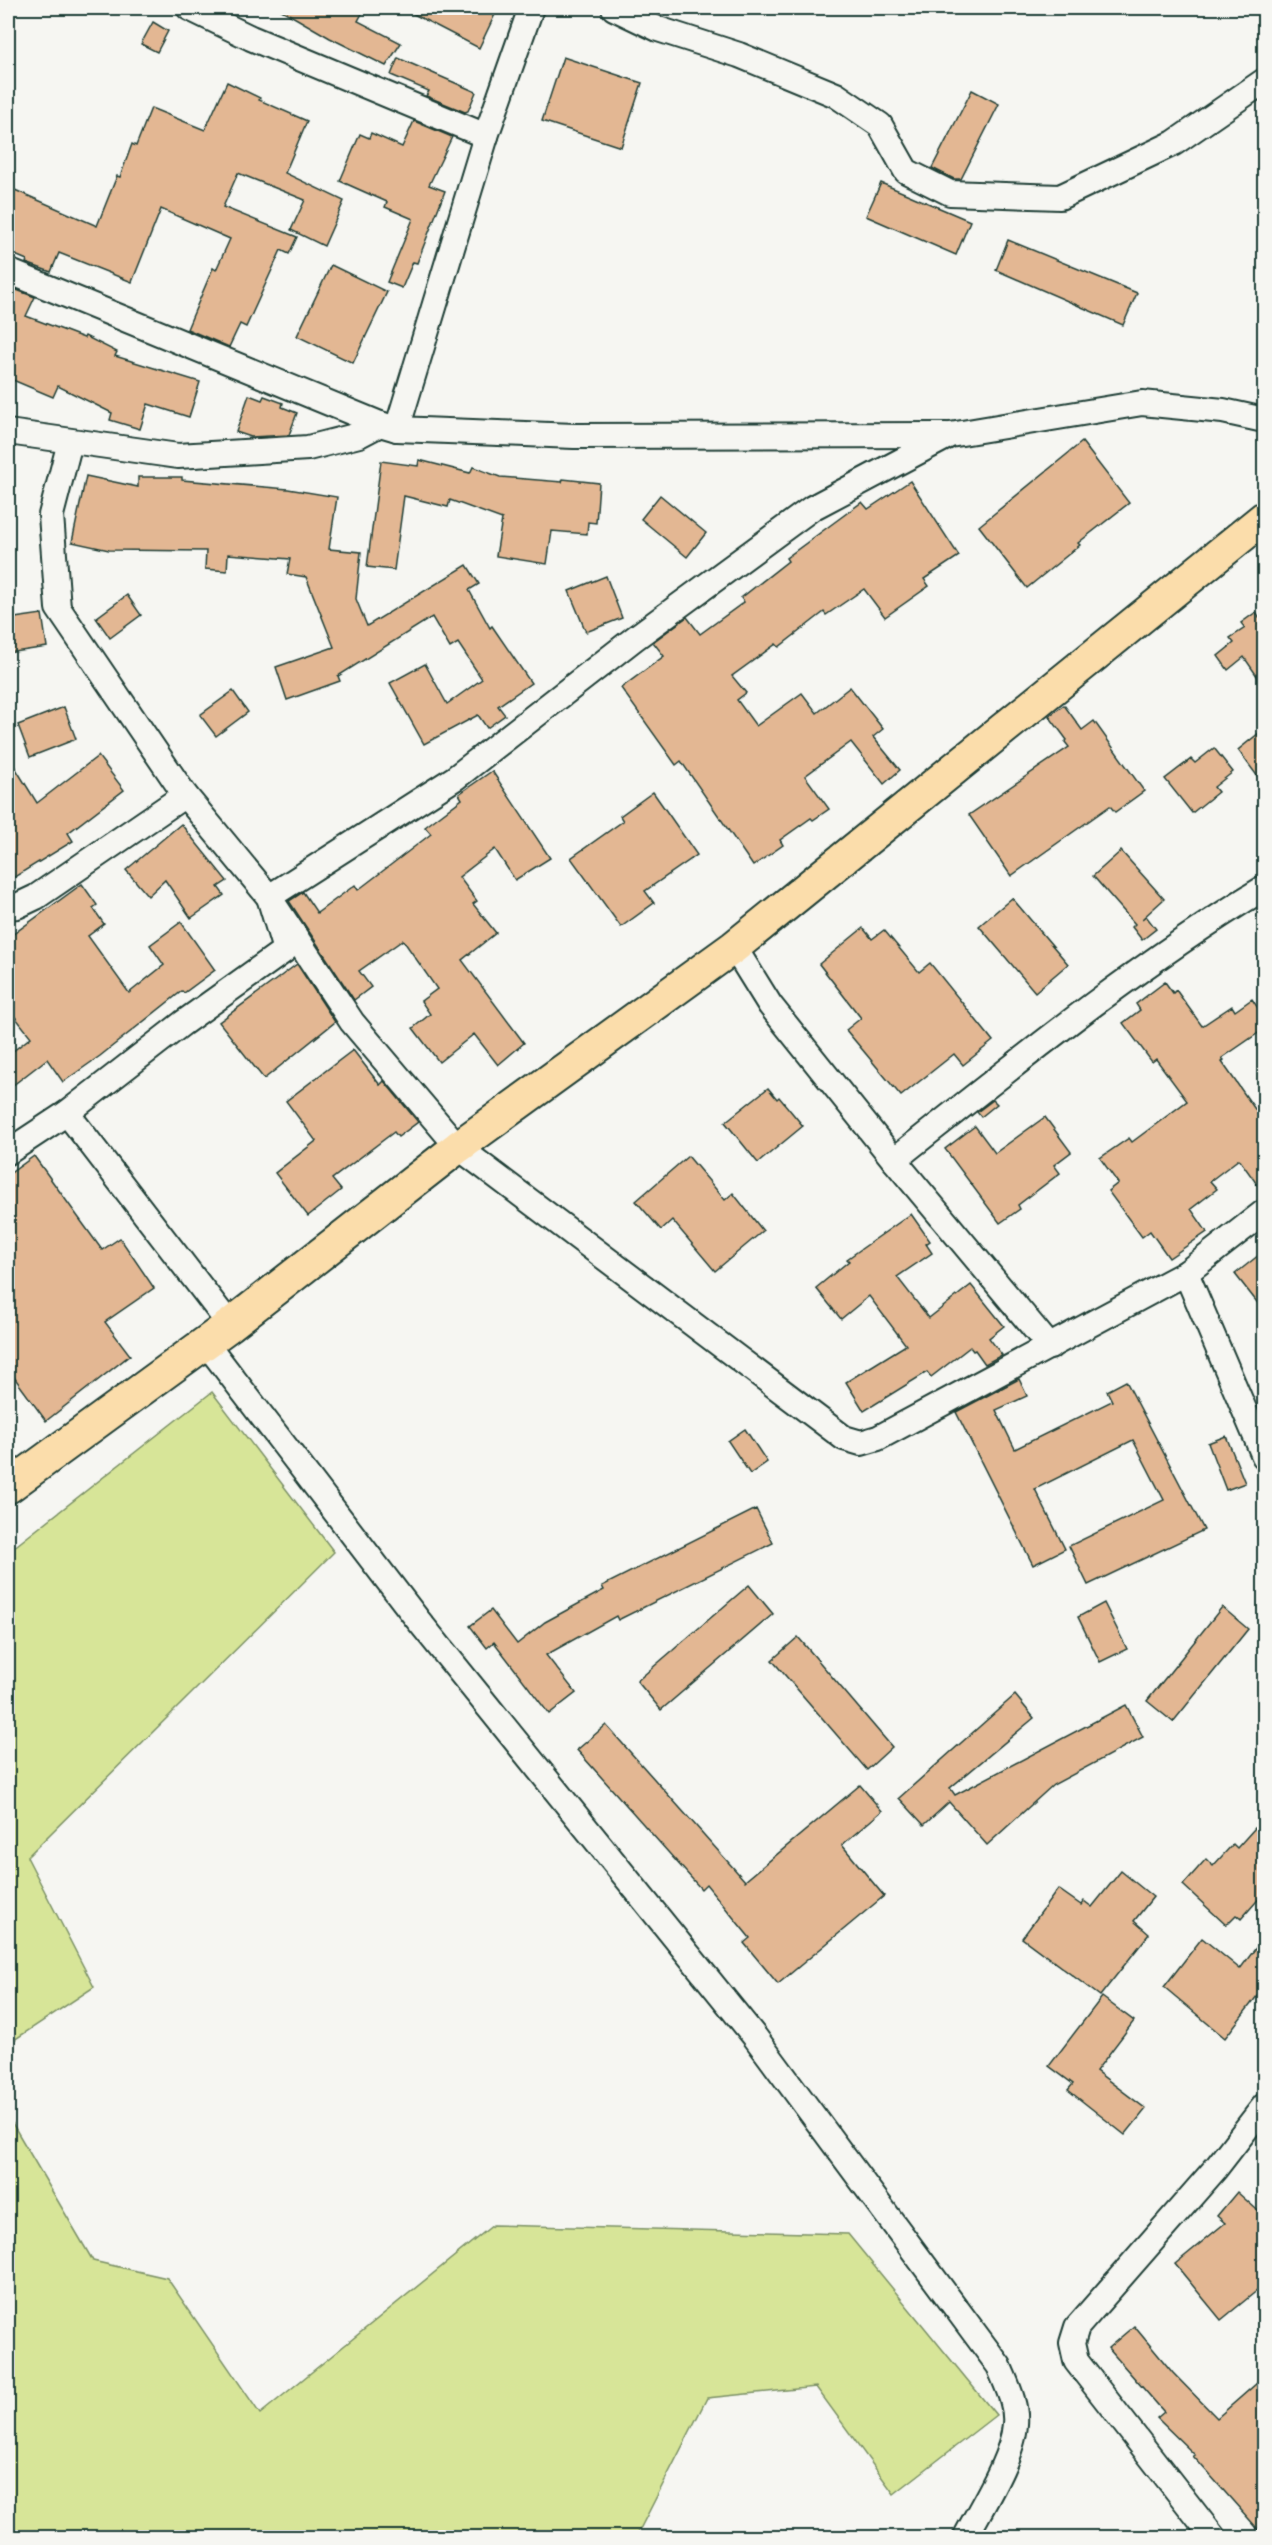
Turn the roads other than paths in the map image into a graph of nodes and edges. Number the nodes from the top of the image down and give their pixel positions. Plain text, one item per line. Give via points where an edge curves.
1 (189, 8) edge
2 (531, 8) edge
3 (614, 8) edge
4 (222, 14) edge
5 (1264, 81) edge
6 (486, 136) junction
7 (8, 271) edge
8 (1264, 420) edge
9 (389, 426) junction
10 (8, 432) edge
11 (950, 435) junction
12 (70, 442) junction
13 (1264, 518) edge
14 (184, 795) junction
15 (1264, 888) edge
16 (269, 897) junction
17 (8, 907) edge
18 (734, 947) junction
19 (67, 1113) junction
20 (458, 1147) junction
21 (8, 1152) edge
22 (894, 1160) junction
23 (1264, 1212) edge
24 (1186, 1273) junction
25 (218, 1334) junction
26 (1050, 1347) junction
27 (1264, 1456) edge
28 (8, 1487) edge
29 (1264, 2106) edge
30 (965, 2538) edge
31 (1214, 2538) edge

1 - 4 street
2 - 6 street
3 - 5 street via 658,29 740,55 836,95 880,125 906,171 950,193 1060,197 1174,143
4 - 6 street via 251,38
6 - 9 street
7 - 9 street
8 - 11 street via 1223,411 1142,403
9 - 11 street via 574,436
9 - 12 street via 308,448 178,456
10 - 12 street
11 - 16 street via 812,508 635,638 455,778
12 - 14 street via 51,515 58,608
13 - 18 main road
14 - 16 street
14 - 17 street via 36,897
15 - 22 street via 1148,964
16 - 19 street via 285,950
16 - 20 street via 352,1022
18 - 20 main road
18 - 22 street via 770,1005
19 - 21 street
19 - 25 street
20 - 25 main road
20 - 26 street via 854,1442 878,1438
22 - 26 street
23 - 24 street
24 - 26 street
24 - 27 street
25 - 28 main road
25 - 30 street via 418,1620 755,2037 999,2366 1012,2397 1015,2424 1005,2461
29 - 31 street via 1216,2168 1077,2327 1072,2343 1076,2361

